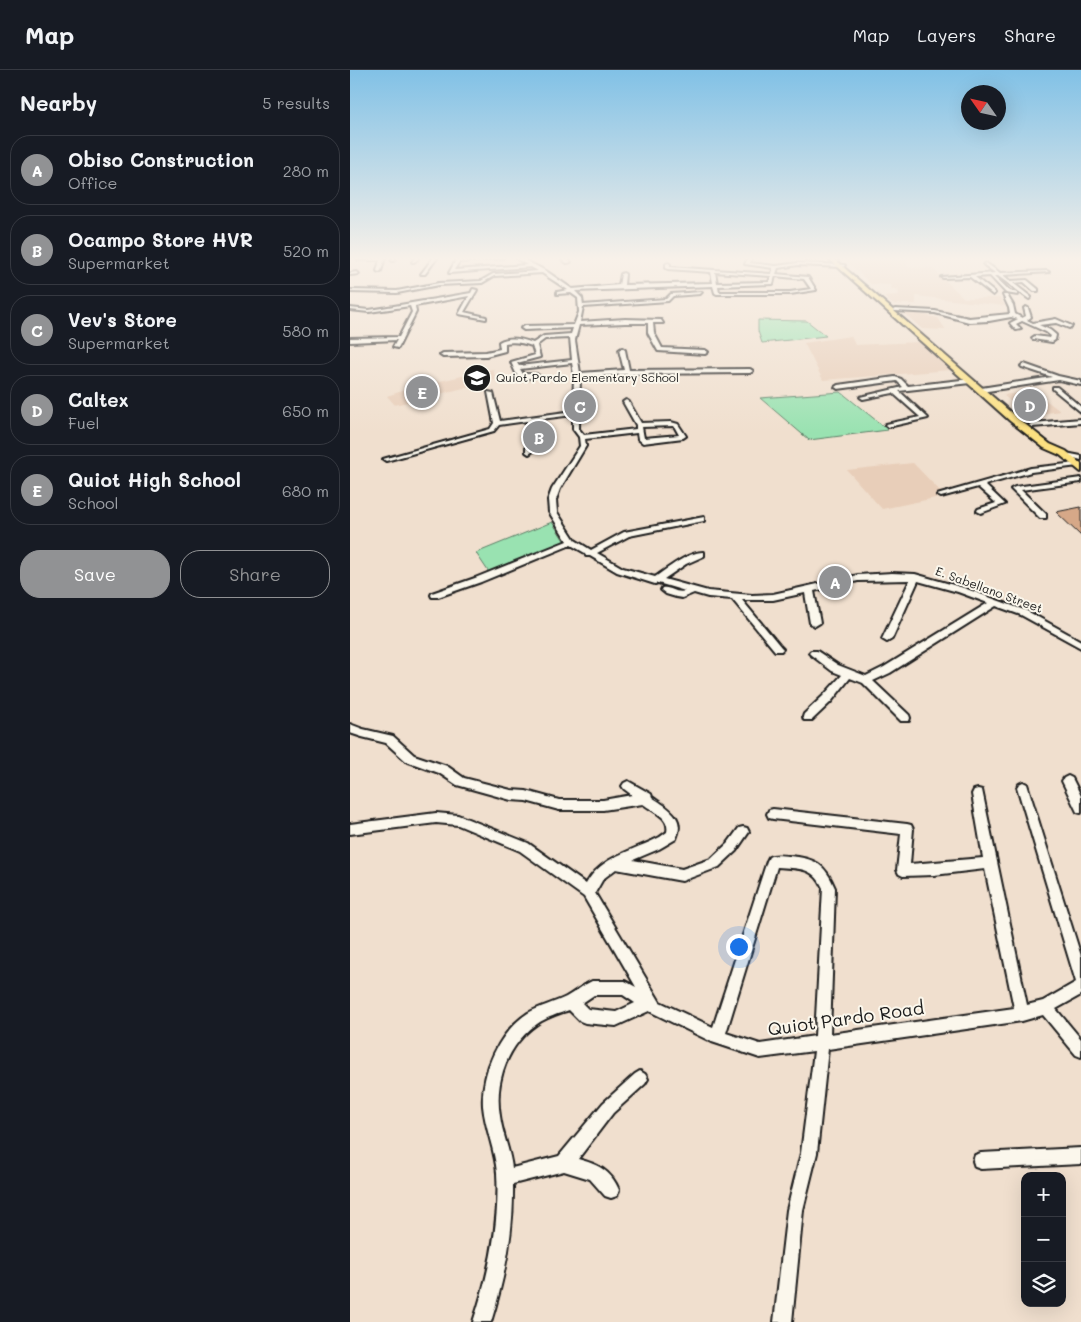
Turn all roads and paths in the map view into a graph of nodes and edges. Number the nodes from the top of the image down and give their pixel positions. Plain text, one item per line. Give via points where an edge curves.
1 (412, 316) edge
2 (477, 316) edge
3 (580, 316) edge
4 (898, 316) edge
5 (903, 316) edge
6 (957, 316) edge
7 (1008, 316) edge
8 (1013, 316) edge
9 (1029, 316) edge
10 (484, 318) dead end
11 (1024, 320) junction
12 (650, 322) junction
13 (662, 322) dead end
14 (1034, 324) junction
15 (578, 325) junction
16 (524, 328) dead end
17 (1018, 329) dead end
18 (1048, 330) junction
19 (572, 336) junction
20 (401, 338) junction
21 (1035, 338) dead end
22 (350, 340) edge
23 (534, 345) junction
24 (396, 347) dead end
25 (622, 350) dead end
26 (705, 352) dead end
27 (443, 355) dead end
28 (574, 361) junction
29 (1024, 366) dead end
30 (517, 368) junction
31 (750, 371) dead end
32 (627, 372) junction
33 (577, 375) junction
34 (536, 376) dead end
35 (1059, 378) junction
36 (970, 381) junction
37 (1081, 383) edge
38 (838, 387) dead end
39 (907, 388) junction
40 (1054, 388) dead end
41 (990, 389) junction
42 (981, 390) junction
43 (895, 391) junction
44 (490, 393) dead end
45 (863, 397) dead end
46 (626, 402) dead end
47 (1081, 410) edge
48 (576, 413) junction
49 (530, 419) junction
50 (1081, 421) edge
51 (497, 423) junction
52 (888, 425) dead end
53 (1032, 425) junction
54 (640, 428) junction
55 (582, 438) junction
56 (529, 452) dead end
57 (1063, 453) junction
58 (386, 459) dead end
59 (1079, 464) edge
60 (1081, 480) edge
61 (980, 484) junction
62 (941, 495) dead end
63 (981, 512) dead end
64 (1043, 516) dead end
65 (701, 519) dead end
66 (572, 542) junction
67 (589, 554) junction
68 (701, 554) dead end
69 (914, 577) junction
70 (655, 580) junction
71 (809, 588) junction
72 (665, 590) dead end
73 (693, 590) junction
74 (435, 595) dead end
75 (735, 597) junction
76 (995, 603) junction
77 (815, 623) dead end
78 (887, 639) dead end
79 (1081, 645) edge
80 (778, 649) dead end
81 (814, 652) dead end
82 (848, 674) junction
83 (866, 680) junction
84 (808, 717) dead end
85 (905, 718) dead end
86 (350, 728) edge
87 (1068, 781) dead end
88 (628, 786) dead end
89 (1023, 787) dead end
90 (978, 794) dead end
91 (647, 798) junction
92 (1081, 808) edge
93 (773, 814) dead end
94 (350, 829) edge
95 (744, 832) dead end
96 (616, 863) junction
97 (990, 863) junction
98 (588, 893) junction
99 (1081, 978) edge
100 (1081, 987) edge
101 (571, 1002) junction
102 (652, 1005) junction
103 (1045, 1007) junction
104 (1022, 1014) junction
105 (717, 1038) junction
106 (822, 1041) junction
107 (1081, 1050) edge
108 (640, 1079) dead end
109 (1081, 1156) edge
110 (981, 1161) dead end
111 (564, 1163) junction
112 (506, 1178) junction
113 (611, 1190) dead end
114 (482, 1322) edge
115 (783, 1322) edge

1 - 20 street
2 - 10 street
3 - 15 street
4 - 36 main road
5 - 41 main road
6 - 7 street via 974,320
8 - 11 street
9 - 11 street
11 - 14 street
11 - 17 street via 1013,323
12 - 13 street
12 - 15 street
12 - 26 street via 651,333 660,350
14 - 18 street
14 - 18 street via 1058,321 1069,326
15 - 16 street
15 - 19 street
18 - 21 street via 1053,339
19 - 23 street via 544,338
19 - 28 street
20 - 22 street
20 - 24 street
23 - 27 street via 510,340 502,342 502,351
23 - 30 street via 537,357 514,361
25 - 32 street
28 - 30 street
28 - 33 street
29 - 35 street
30 - 34 street via 521,376
31 - 32 street
32 - 33 street
33 - 48 street
35 - 37 street
35 - 41 street
36 - 39 street
36 - 42 main road
38 - 39 street via 895,379
39 - 43 street
40 - 47 street
41 - 42 street
41 - 53 main road
42 - 57 main road via 1046,446
43 - 45 street
43 - 52 street via 925,418
44 - 51 street
46 - 54 street
48 - 49 street
48 - 55 street via 576,429
49 - 51 street
49 - 56 street
50 - 53 street
51 - 58 street via 492,430
53 - 57 main road via 1059,446
54 - 54 street via 671,424 676,425 683,436 646,441 641,439
54 - 55 street
55 - 66 street, E. Sabellano Street via 583,446 552,500 553,512
57 - 59 main road
59 - 61 street via 1031,470
60 - 64 street via 1015,489
61 - 62 street
61 - 63 street via 1001,504
65 - 67 street via 627,534
66 - 67 street, E. Sabellano Street
66 - 74 street
67 - 70 street, E. Sabellano Street via 620,570
68 - 70 street
69 - 71 street, E. Sabellano Street via 864,578
69 - 76 street, E. Sabellano Street
69 - 78 street
70 - 73 street, E. Sabellano Street
71 - 75 street, E. Sabellano Street via 772,597
71 - 77 street
72 - 73 street via 677,596
73 - 75 street, E. Sabellano Street
75 - 80 street
76 - 79 street, E. Sabellano Street via 1048,625
76 - 83 street
81 - 82 street
82 - 83 street
82 - 84 street
83 - 85 street
86 - 91 street via 389,738 410,758 443,769 461,782 511,795 559,805 603,805
87 - 92 street
88 - 91 street
89 - 99 street
90 - 97 street
91 - 96 street via 671,817 674,825 672,834
93 - 97 street via 907,829 903,870
94 - 98 street via 436,818 458,820 524,847
95 - 96 street via 715,863 682,875
96 - 98 street via 600,874
97 - 104 street
98 - 102 street
100 - 103 street, Quiot Pardo Road
101 - 102 street via 586,1016 616,1019
101 - 102 street, Quiot Pardo Road via 592,988 625,988
101 - 112 street via 530,1020 504,1048 498,1061 491,1090 492,1114
102 - 105 street, Quiot Pardo Road
103 - 104 street, Quiot Pardo Road
103 - 107 street
104 - 106 street, Quiot Pardo Road
105 - 106 street, Quiot Pardo Road via 760,1051
105 - 106 street via 773,861 814,866 825,876 829,888
106 - 115 street via 809,1153 795,1210
108 - 111 street via 608,1108
109 - 110 street
111 - 112 street
111 - 113 street via 595,1172
112 - 114 street via 502,1250

